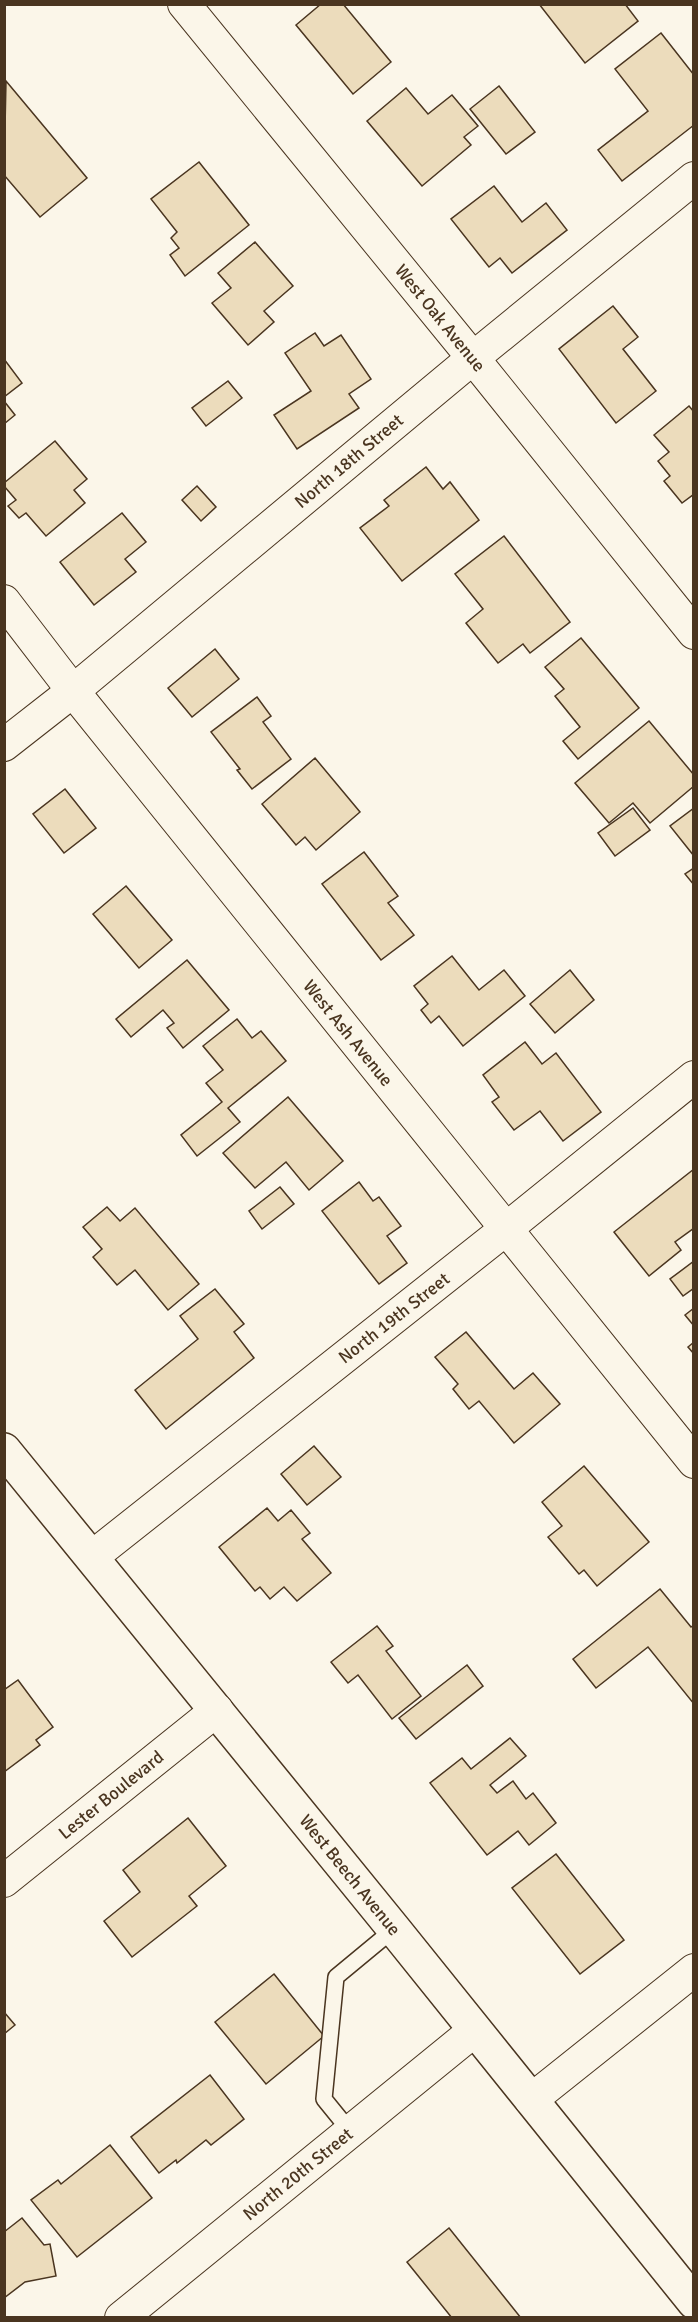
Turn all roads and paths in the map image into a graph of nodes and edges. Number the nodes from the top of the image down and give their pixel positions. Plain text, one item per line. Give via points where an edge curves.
1 (184, 4) edge
2 (693, 178) edge
3 (473, 358) junction
4 (4, 602) edge
5 (693, 633) edge
6 (73, 691) junction
7 (4, 745) edge
8 (693, 1077) edge
9 (506, 1229) junction
10 (4, 1450) edge
11 (693, 1462) edge
12 (92, 1557) junction
13 (217, 1710) junction
14 (4, 1881) edge
15 (394, 1929) junction
16 (693, 1970) edge
17 (475, 2030) junction
18 (531, 2100) junction
19 (350, 2132) junction
20 (693, 2302) edge
21 (121, 2318) edge

1 - 3 street, West Oak Avenue
2 - 3 street, North 18th Street
3 - 5 street, West Oak Avenue
3 - 6 street, North 18th Street
4 - 6 street, West Ash Avenue
6 - 7 street, North 18th Street
6 - 9 street, West Ash Avenue
8 - 9 street, North 19th Street
9 - 11 street, West Ash Avenue
9 - 12 street, North 19th Street
10 - 12 main road, West Beech Avenue
12 - 13 main road, West Beech Avenue
13 - 14 street, Lester Boulevard
13 - 15 main road, West Beech Avenue
15 - 17 main road, West Beech Avenue
15 - 19 lane via 336,1977 324,2099
16 - 18 street
17 - 18 main road, West Beech Avenue
17 - 19 street, North 20th Street
18 - 20 main road, West Beech Avenue
19 - 21 street, North 20th Street

